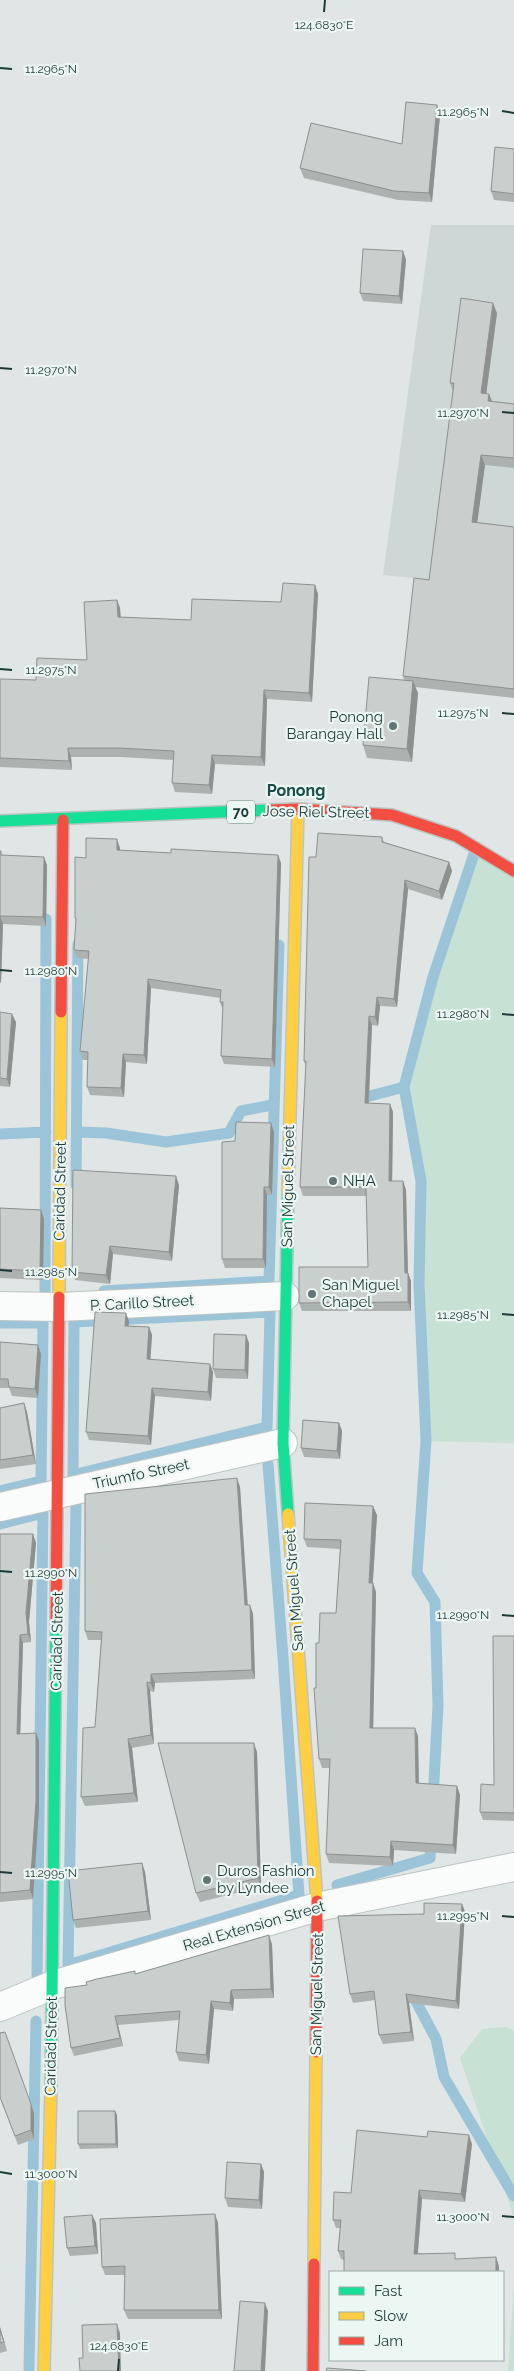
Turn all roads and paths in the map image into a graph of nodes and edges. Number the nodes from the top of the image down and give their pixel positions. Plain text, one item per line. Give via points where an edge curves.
1 (298, 809) junction
2 (63, 820) junction
3 (0, 821) edge
4 (514, 871) edge
5 (285, 1296) junction
6 (0, 1306) edge
7 (59, 1307) junction
8 (283, 1443) junction
9 (58, 1492) junction
10 (0, 1507) edge
11 (514, 1867) edge
12 (317, 1907) junction
13 (53, 1985) junction
14 (0, 2007) edge
15 (44, 2371) edge
16 (313, 2371) edge

1 - 2 main road, Jose Riel Street / 70
1 - 4 main road, Jose Riel Street / 70 via 392,814 456,836
1 - 5 main road, San Miguel Street
2 - 3 main road, Jose Riel Street / 70
2 - 7 main road, Caridad Street
5 - 7 street, P. Carillo Street
5 - 8 main road, San Miguel Street
6 - 7 street, P. Carillo Street
7 - 9 main road, Caridad Street
8 - 9 street, Triumfo Street
8 - 12 main road, San Miguel Street
9 - 10 street, Triumfo Street
9 - 13 main road, Caridad Street
11 - 12 street, Real Extension Street
12 - 13 street, Real Extension Street
12 - 16 main road, San Miguel Street
13 - 14 street, Real Extension Street
13 - 15 main road, Caridad Street

